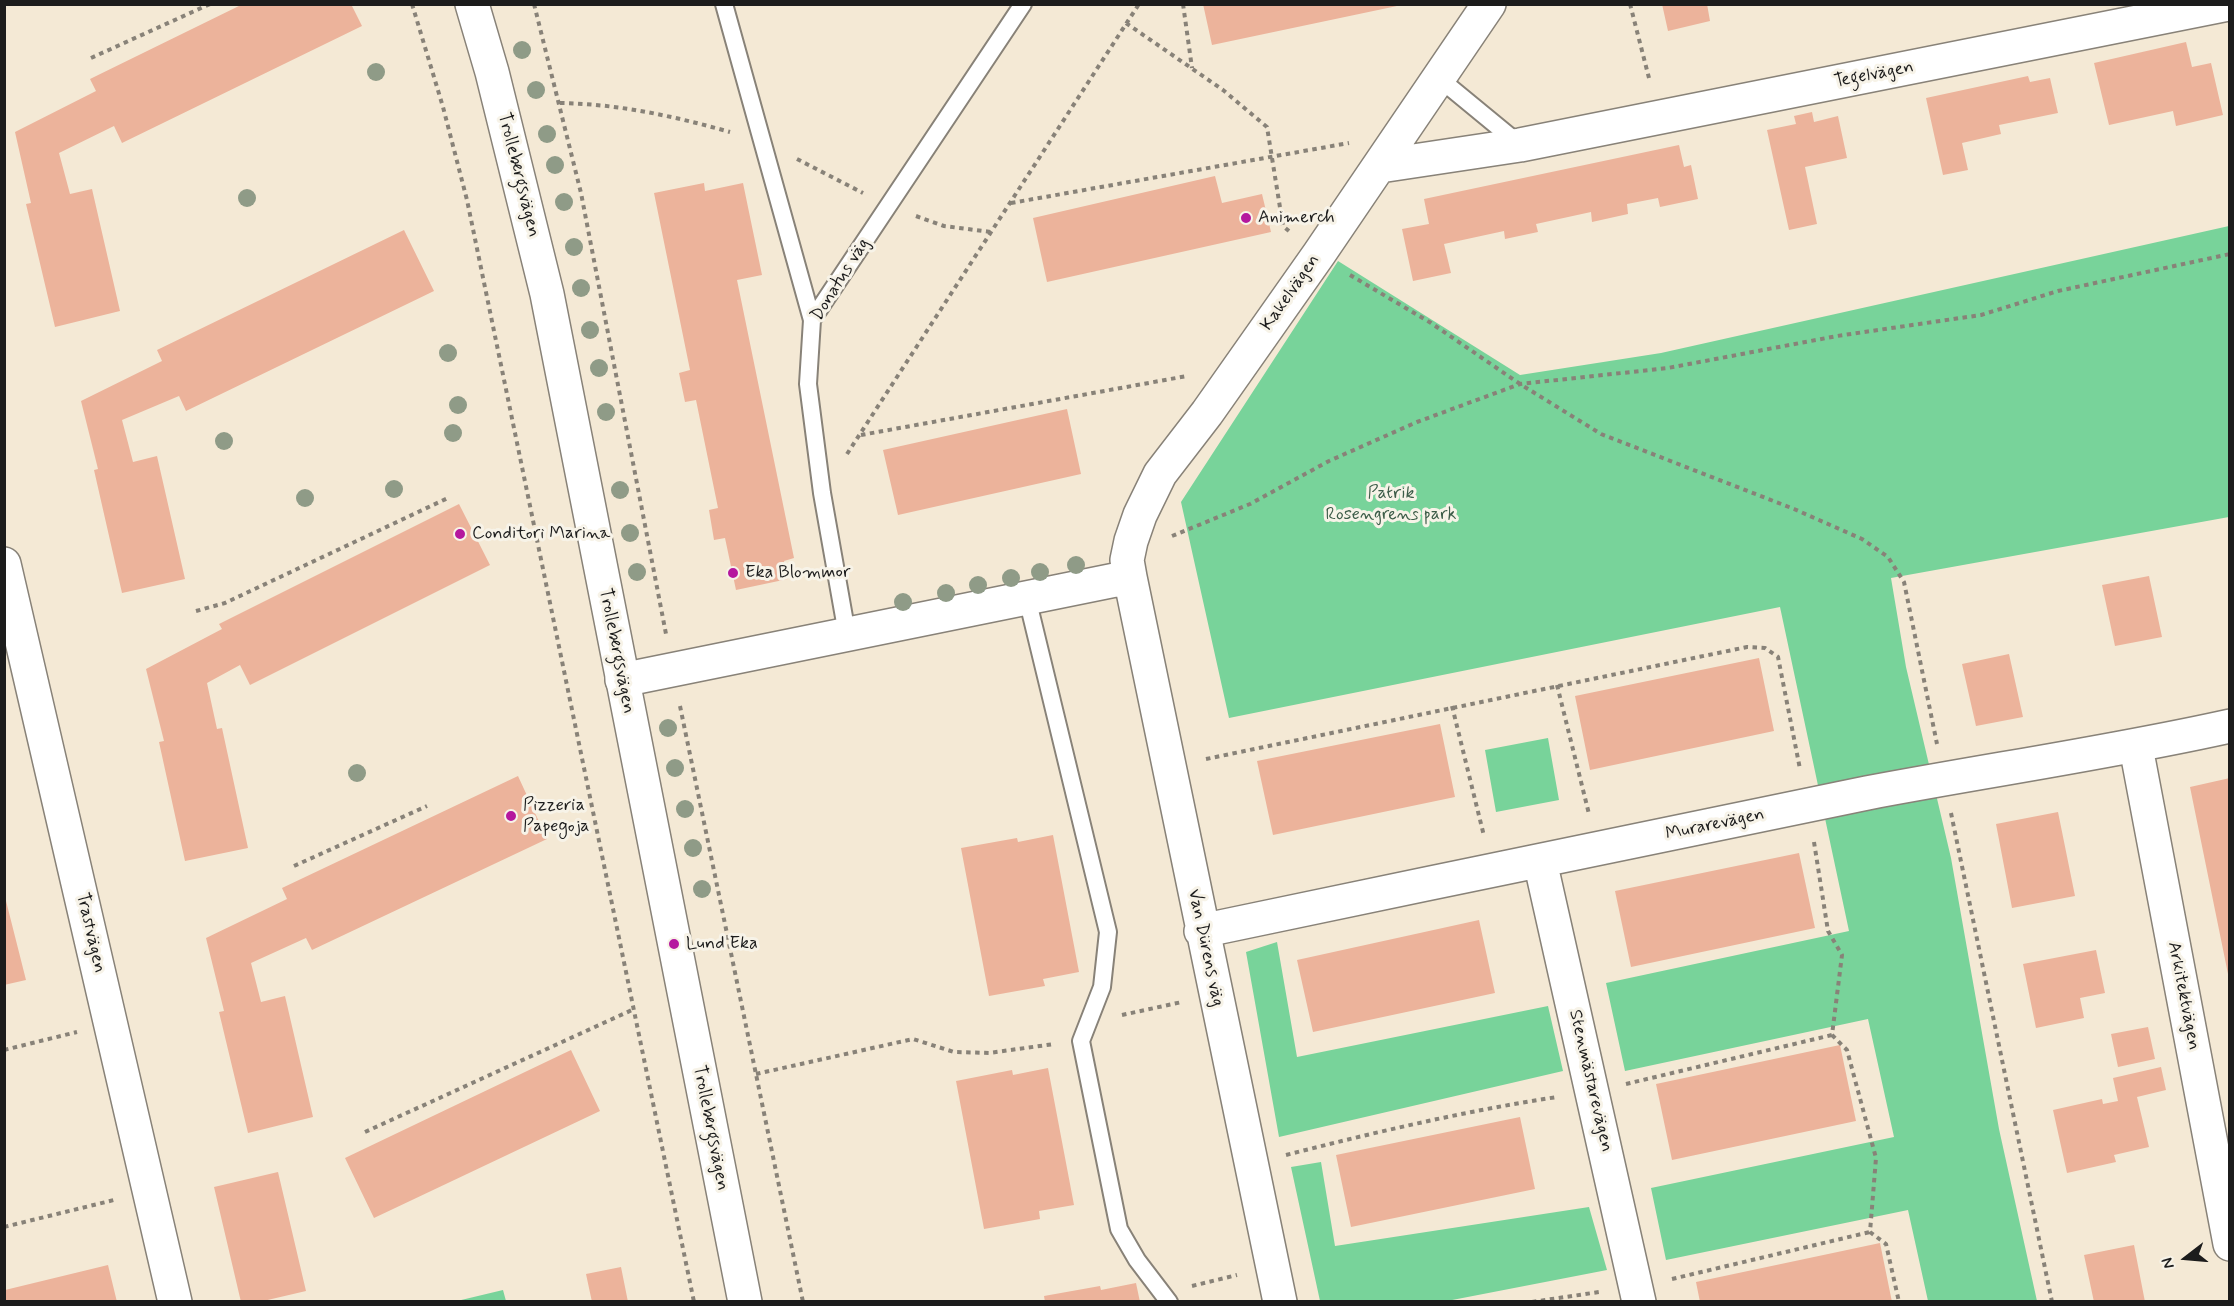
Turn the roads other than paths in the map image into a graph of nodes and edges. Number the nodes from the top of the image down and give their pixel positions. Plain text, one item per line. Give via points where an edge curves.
1 (472, 4) edge
2 (724, 4) edge
3 (1023, 4) edge
4 (1489, 4) edge
5 (2228, 4) edge
6 (1440, 79) junction
7 (1520, 145) junction
8 (1380, 166) junction
9 (812, 320) junction
10 (4, 564) edge
11 (1131, 585) junction
12 (1028, 597) junction
13 (848, 634) junction
14 (622, 680) junction
15 (2229, 726) edge
16 (2136, 747) junction
17 (1540, 861) junction
18 (1201, 931) junction
19 (2229, 1244) edge
20 (1638, 1294) edge
21 (1166, 1297) edge
22 (175, 1302) edge
23 (745, 1302) edge
24 (1280, 1302) edge

1 - 14 street, Trollebergsvägen via 547,294
2 - 9 lane
3 - 9 lane, Donatus väg
4 - 6 street, Kakelvägen
5 - 7 street, Tegelvägen
6 - 7 lane
6 - 8 street, Kakelvägen
7 - 8 street, Tegelvägen
8 - 11 street, Kakelvägen via 1160,474 1131,541 1127,560
9 - 13 lane, Donatus väg via 808,384 822,493
10 - 22 street, Trastvägen
11 - 12 street
11 - 18 street, Van Dürens väg
12 - 13 street
12 - 21 lane via 1108,932 1102,987 1081,1041 1119,1229
13 - 14 street
14 - 23 street, Trollebergsvägen
15 - 16 street, Murarevägen
16 - 17 street, Murarevägen via 1944,778
16 - 19 street, Arkitektvägen
17 - 18 street, Murarevägen
17 - 20 street, Stenmästarevägen
18 - 24 street, Van Dürens väg

